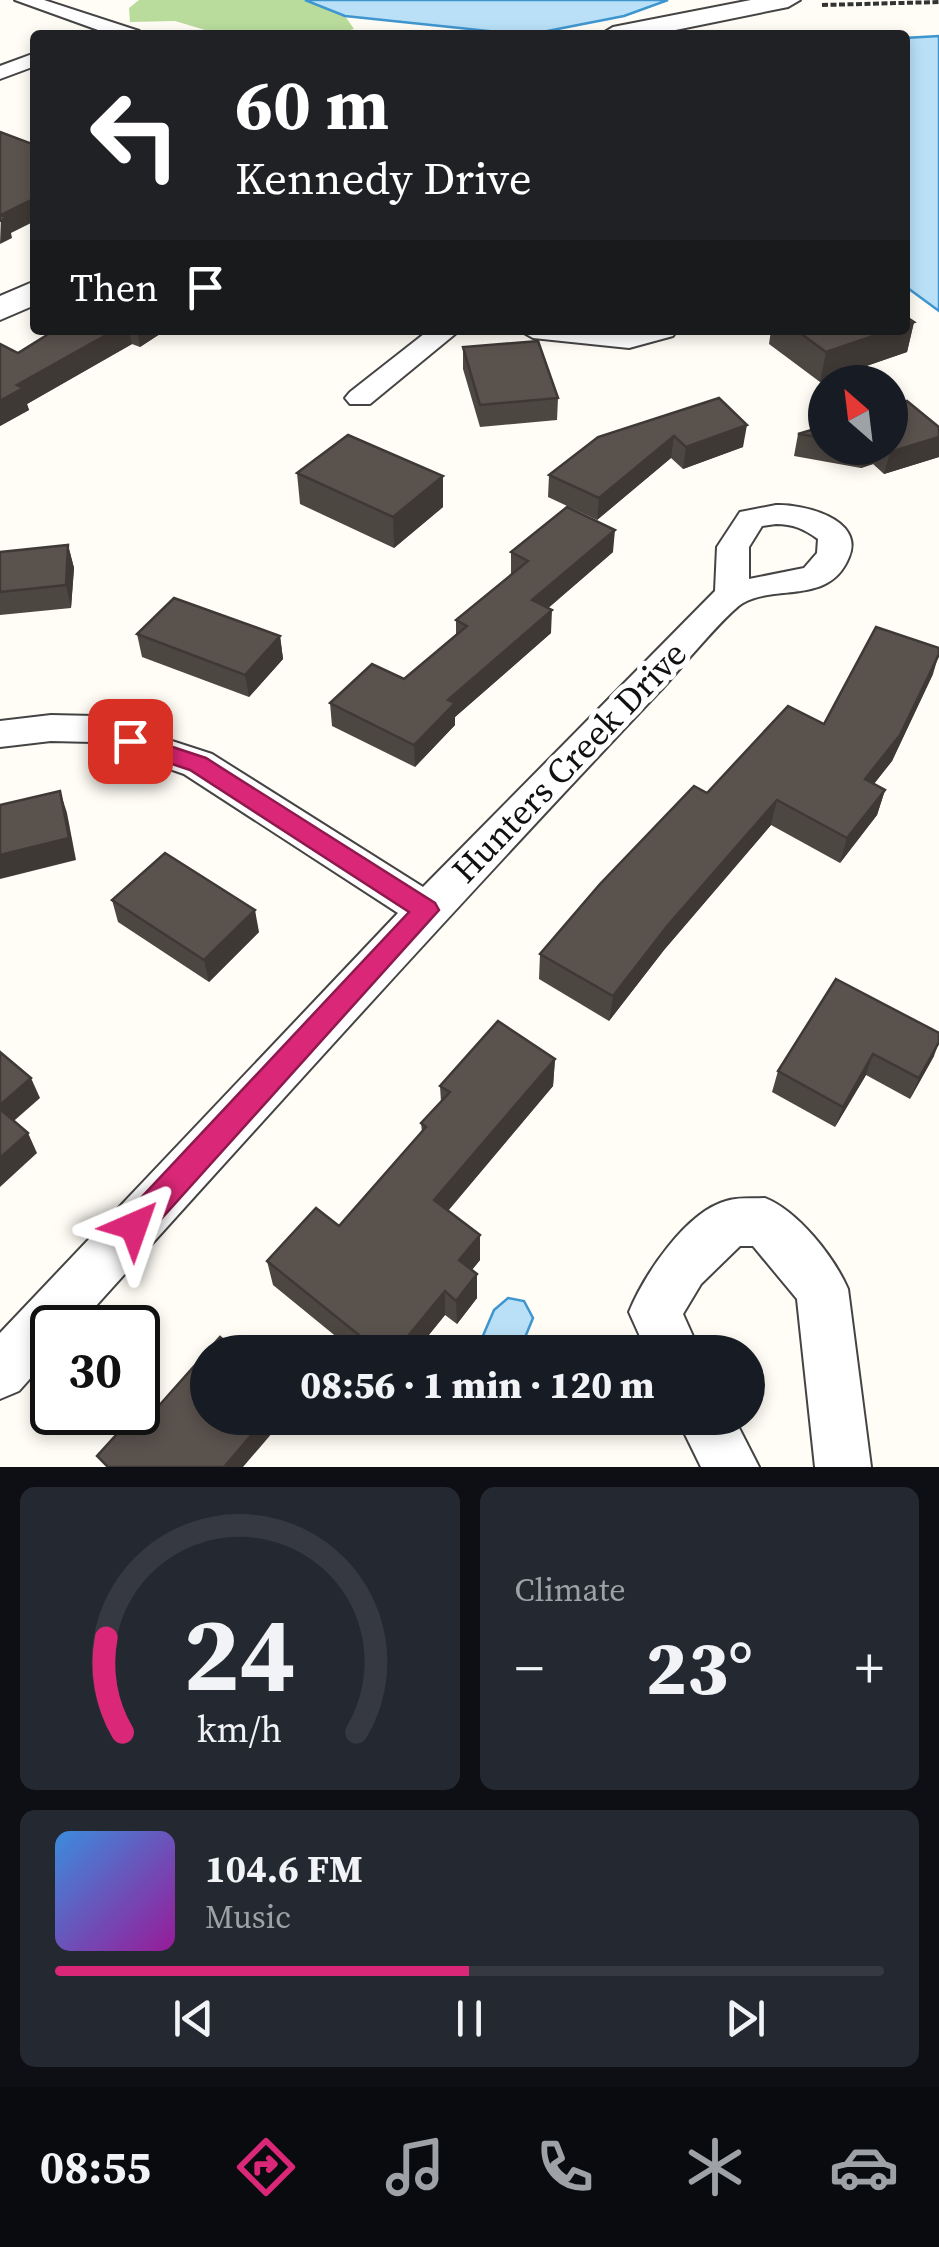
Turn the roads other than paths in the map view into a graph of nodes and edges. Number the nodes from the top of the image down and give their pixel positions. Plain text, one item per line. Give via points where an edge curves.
1 (25, 0) edge
2 (788, 0) edge
3 (96, 30) edge
4 (638, 30) edge
5 (30, 61) edge
6 (0, 73) edge
7 (30, 294) edge
8 (0, 310) edge
9 (440, 335) edge
10 (582, 335) edge
11 (646, 335) edge
12 (360, 398) dead end
13 (732, 594) dead end
14 (0, 734) edge
15 (426, 910) junction
16 (666, 1335) edge
17 (0, 1372) edge
18 (713, 1435) edge
19 (731, 1467) edge
20 (844, 1467) edge

1 - 3 street
2 - 4 street
5 - 6 street
7 - 8 street
9 - 12 street
10 - 11 street
13 - 15 street, Hunters Creek Drive
14 - 15 street via 95,730 198,764
15 - 17 street, Hunters Creek Drive
16 - 20 street via 655,1312 683,1267 728,1223 765,1222 822,1289
18 - 19 street

